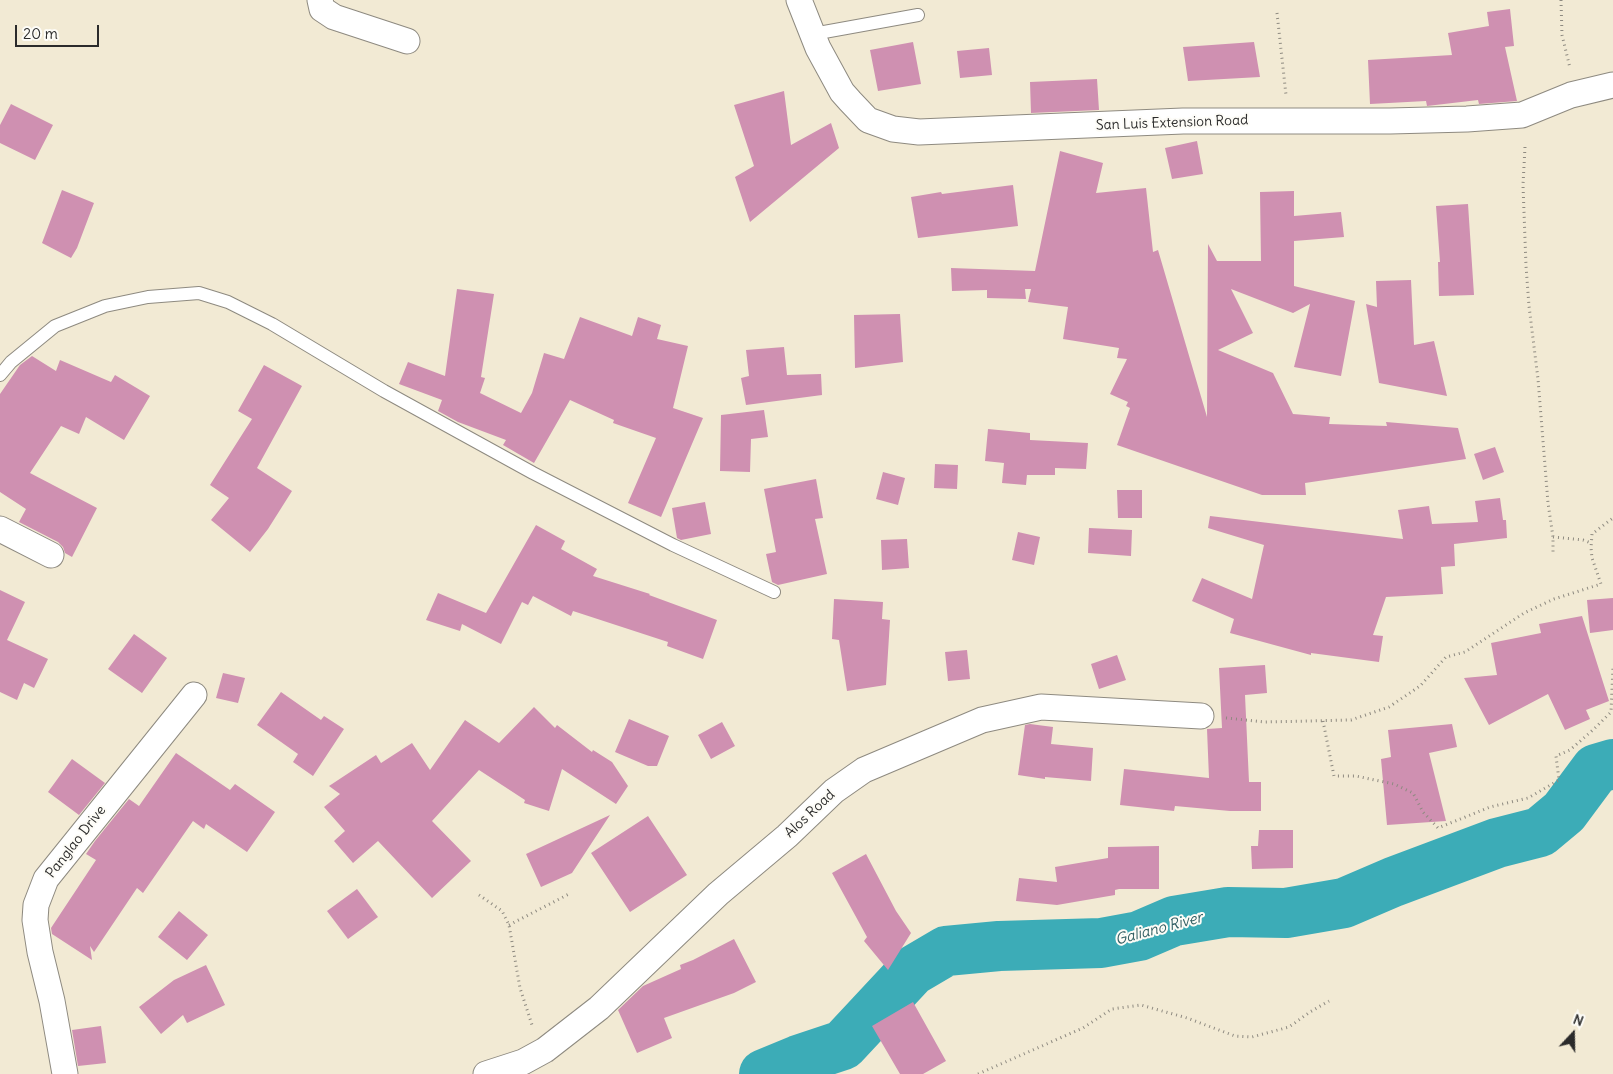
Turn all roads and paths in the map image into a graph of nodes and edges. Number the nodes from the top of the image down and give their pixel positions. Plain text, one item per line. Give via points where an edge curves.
1 (320, 0) edge
2 (800, 0) edge
3 (1561, 0) edge
4 (1277, 13) dead end
5 (918, 16) dead end
6 (813, 34) junction
7 (407, 41) dead end
8 (1613, 85) edge
9 (1571, 95) junction
10 (1289, 121) junction
11 (1525, 147) dead end
12 (0, 375) edge
13 (1613, 518) edge
14 (0, 529) edge
15 (1553, 537) junction
16 (1591, 543) junction
17 (1553, 552) dead end
18 (51, 555) dead end
19 (774, 592) dead end
20 (1613, 667) edge
21 (194, 695) dead end
22 (1201, 716) joint
23 (1322, 721) junction
24 (569, 894) dead end
25 (479, 895) dead end
26 (509, 925) junction
27 (1329, 1001) dead end
28 (545, 1050) junction
29 (65, 1074) edge
30 (486, 1074) edge
31 (978, 1074) edge

1 - 7 street via 322,9 334,17
2 - 6 street, San Luis Extension Road
3 - 9 path via 1562,35 1572,76
4 - 10 path
5 - 6 lane
6 - 10 street, San Luis Extension Road via 842,92 868,120 892,129 919,132 1183,121
8 - 9 street, San Luis Extension Road
9 - 10 street, San Luis Extension Road via 1522,115 1390,121
11 - 15 path via 1526,266
12 - 19 lane via 55,326 105,306 148,297 199,294 221,300 272,324 384,391 533,473
13 - 16 path via 1592,534
14 - 18 street
15 - 16 path
15 - 17 path
16 - 23 path via 1594,567 1601,584 1554,599 1524,613 1465,652 1446,657 1420,686 1389,707 1351,720
20 - 23 path via 1611,712 1570,750 1556,756 1559,780 1528,798 1490,807 1438,828 1423,812 1413,794 1394,784 1356,776 1334,776
21 - 29 street, Panglao Drive via 46,879 36,904 40,952
22 - 23 path via 1265,722
22 - 28 street, Alos Road via 1041,707 982,720 864,770 834,791 718,894 599,1008
24 - 26 path
25 - 26 path via 502,911
26 - 28 path via 530,1024
27 - 31 path via 1289,1027 1252,1037 1235,1036 1141,1005 1112,1009 1083,1028
28 - 30 street, Alos Road via 523,1062

